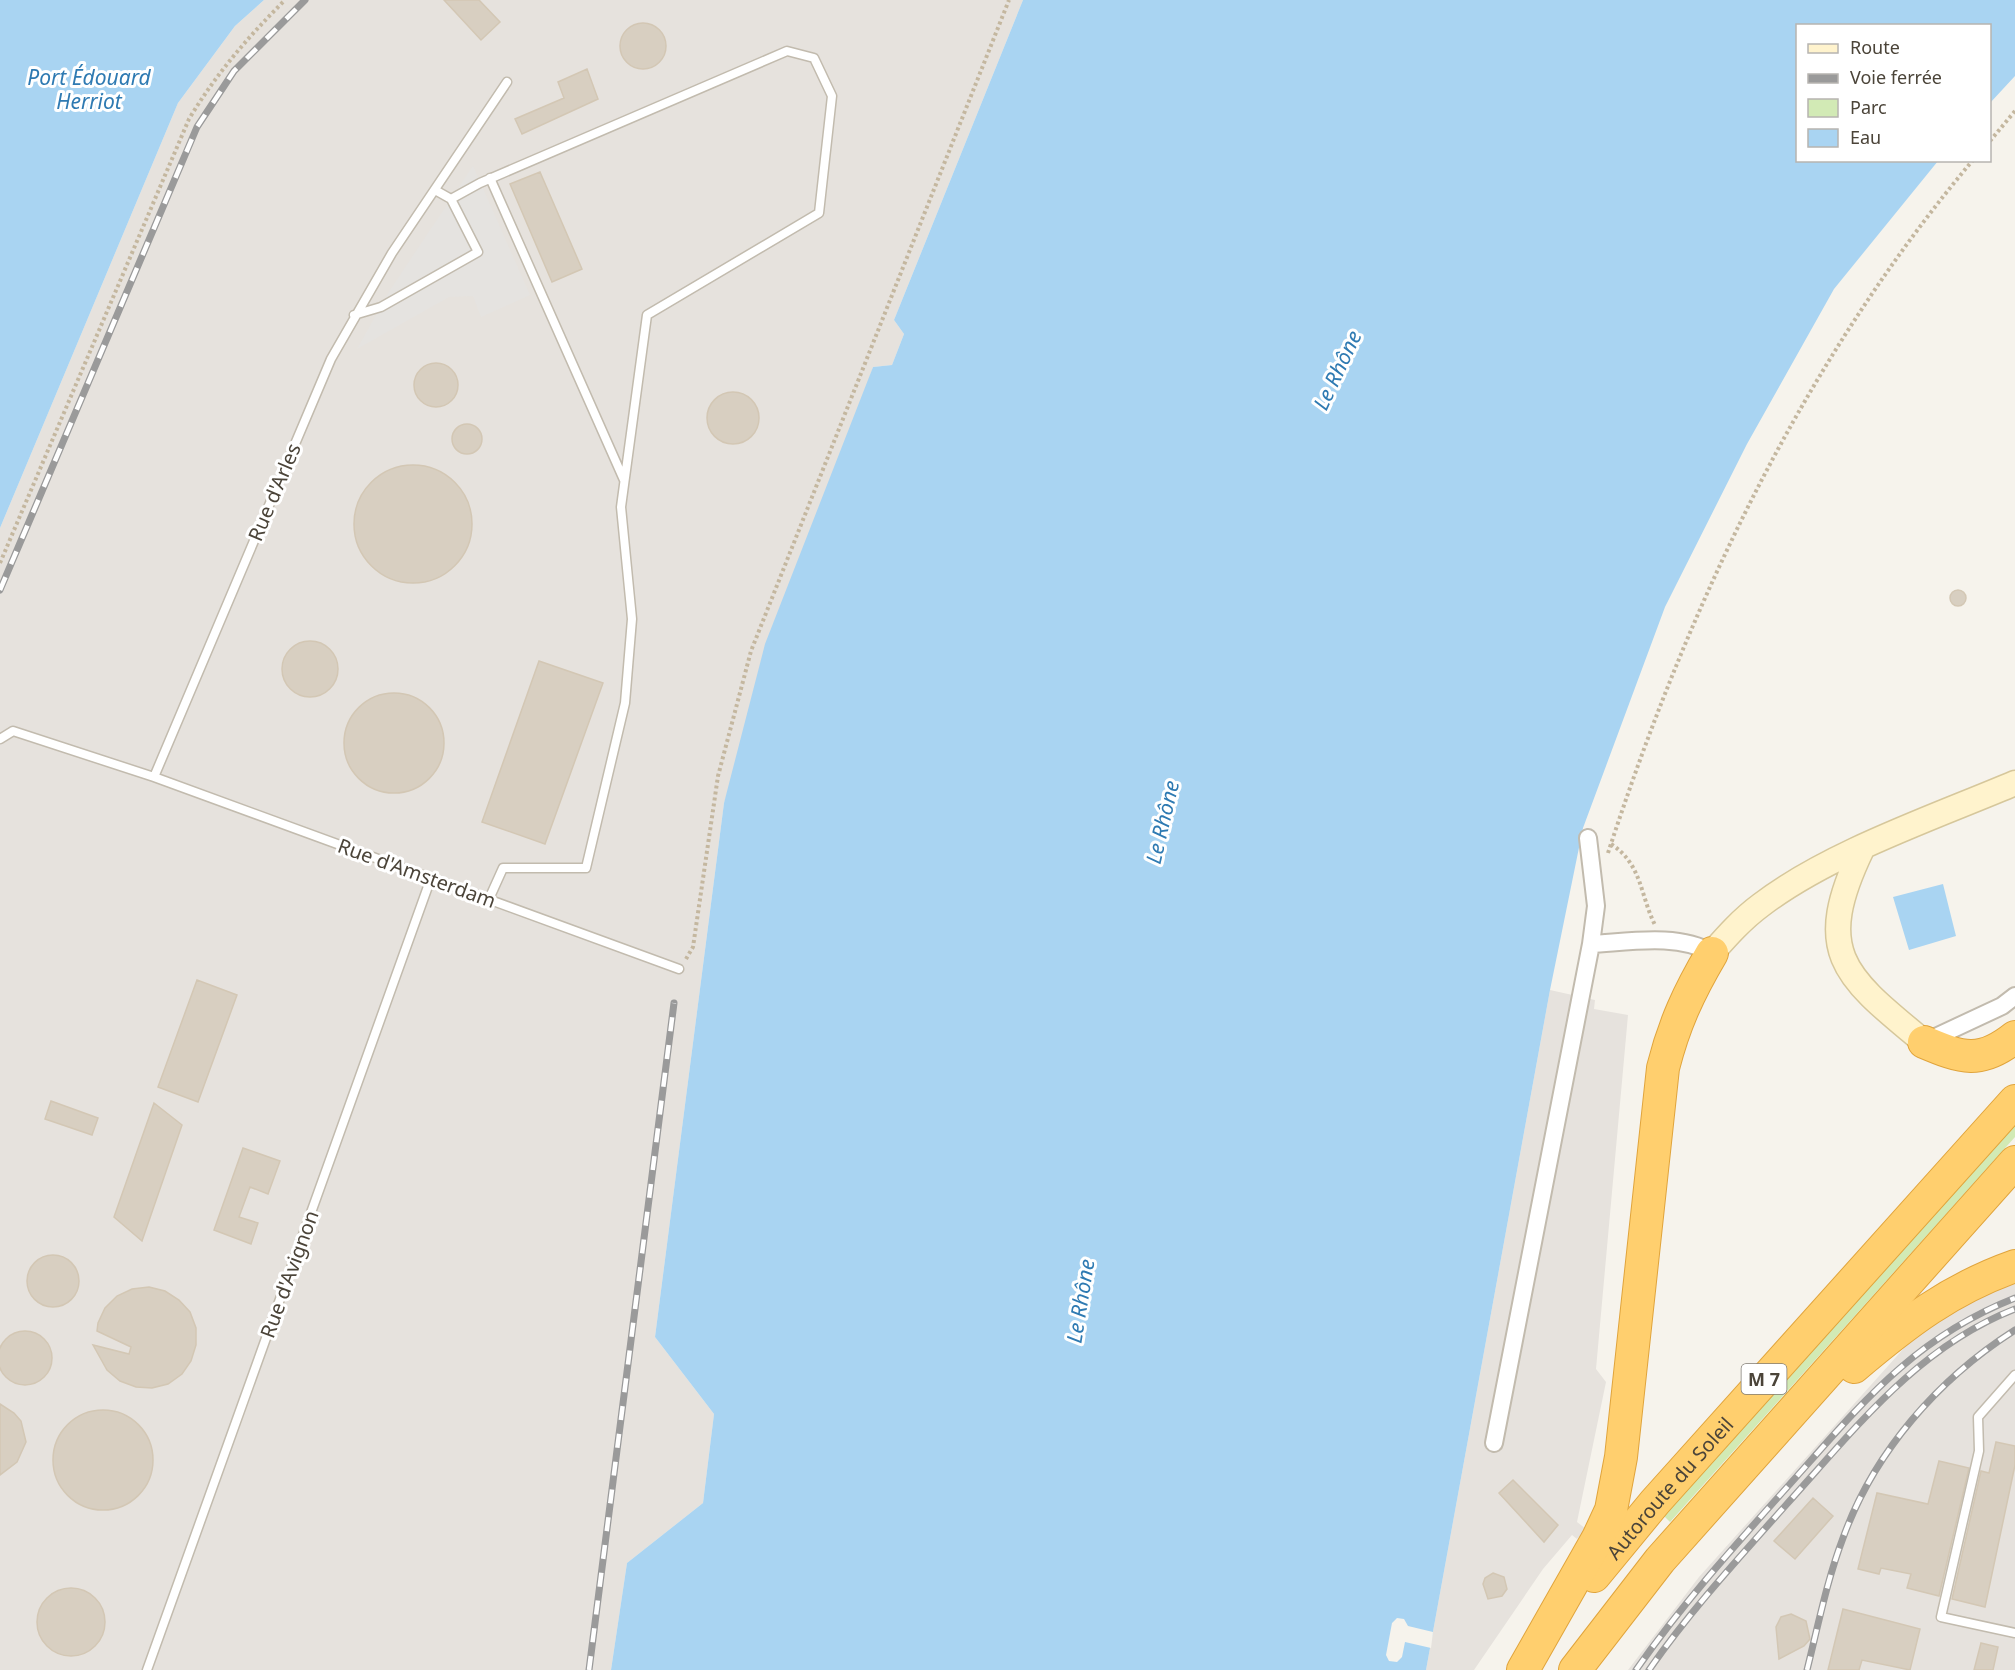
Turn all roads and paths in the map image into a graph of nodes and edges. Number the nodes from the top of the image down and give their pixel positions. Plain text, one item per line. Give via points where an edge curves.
1 (285, 0) edge
2 (1009, 0) edge
3 (507, 82) dead end
4 (2015, 111) edge
5 (1991, 139) edge
6 (1971, 162) edge
7 (490, 178) junction
8 (435, 190) junction
9 (451, 199) junction
10 (354, 315) junction
11 (625, 480) junction
12 (0, 563) edge
13 (0, 739) edge
14 (154, 777) junction
15 (2015, 783) edge
16 (1588, 838) dead end
17 (1611, 844) junction
18 (1862, 849) junction
19 (1605, 862) dead end
20 (431, 878) junction
21 (489, 899) junction
22 (1662, 942) junction
23 (1591, 944) junction
24 (1712, 953) junction
25 (679, 969) joint
26 (2015, 996) edge
27 (2015, 1037) edge
28 (1924, 1042) junction
29 (2015, 1101) edge
30 (2015, 1162) edge
31 (2015, 1266) edge
32 (2015, 1375) edge
33 (1494, 1443) dead end
34 (1756, 1452) junction
35 (2015, 1633) edge
36 (147, 1670) edge
37 (1525, 1670) edge
38 (1575, 1670) edge

1 - 12 path via 250,34 211,82 189,119
2 - 25 path via 751,651 718,776 693,947
3 - 8 lane, Rue d'Arles
4 - 5 path
6 - 17 path via 1886,274 1775,455 1723,555 1679,656 1633,772
7 - 9 lane
7 - 11 lane
7 - 11 lane via 787,51 814,58 832,96 819,213 647,315
8 - 9 lane
8 - 10 lane, Rue d'Arles
9 - 10 lane via 478,252 381,307
10 - 14 lane, Rue d'Arles via 331,359
11 - 21 lane via 621,507 632,619 625,703 586,868 503,868
13 - 14 lane via 13,731
14 - 20 lane, Rue d'Amsterdam
15 - 18 street
16 - 23 street via 1596,906
17 - 19 path
17 - 22 path via 1635,868
18 - 24 street via 1789,885 1736,926
18 - 28 street via 1839,908 1838,946 1857,983
20 - 21 lane, Rue d'Amsterdam
20 - 36 lane, Rue d'Avignon
21 - 25 lane, Rue d'Amsterdam
22 - 23 street
22 - 24 street via 1699,946
23 - 33 street
24 - 37 highway via 1687,996 1663,1068 1621,1457 1611,1510
26 - 28 street
27 - 28 highway via 1990,1054 1977,1057
29 - 37 highway, Autoroute du Soleil / M 7 via 1655,1502
30 - 34 highway, Autoroute du Soleil / M 7
31 - 34 highway via 1970,1284 1917,1315
32 - 35 lane via 1978,1417 1979,1451 1941,1617
34 - 38 highway, Autoroute du Soleil / M 7 via 1660,1560

